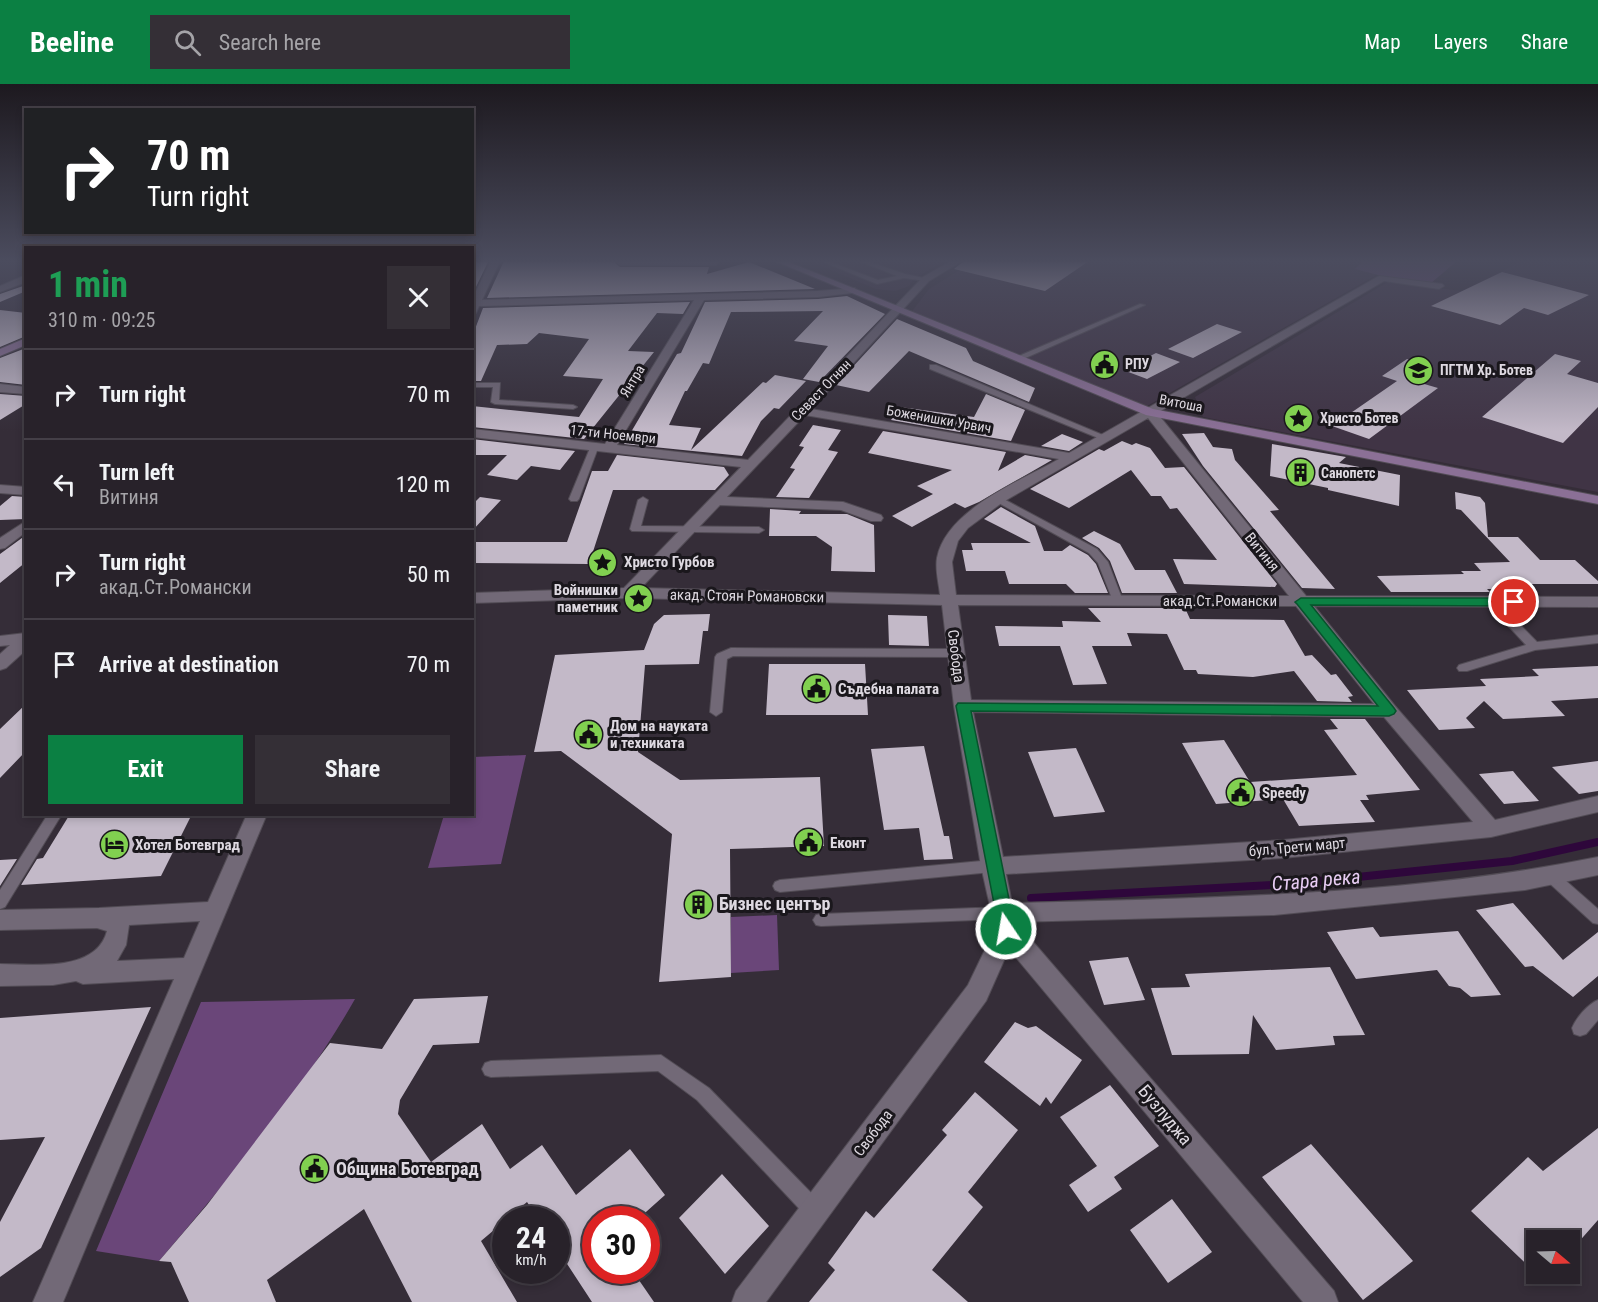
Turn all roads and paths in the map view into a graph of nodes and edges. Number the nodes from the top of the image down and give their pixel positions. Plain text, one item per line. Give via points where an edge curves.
1 (687, 318) edge
2 (891, 318) edge
3 (918, 318) edge
4 (1112, 318) edge
5 (1313, 318) edge
6 (24, 342) edge
7 (0, 353) edge
8 (1018, 358) junction
9 (933, 367) dead end
10 (474, 385) edge
11 (0, 388) edge
12 (24, 391) edge
13 (573, 407) dead end
14 (801, 411) junction
15 (1150, 412) junction
16 (474, 433) edge
17 (1106, 438) junction
18 (594, 448) junction
19 (608, 449) junction
20 (1072, 457) junction
21 (751, 464) junction
22 (0, 489) edge
23 (24, 491) edge
24 (574, 499) dead end
25 (643, 500) dead end
26 (998, 500) junction
27 (1598, 500) edge
28 (716, 501) junction
29 (876, 518) dead end
30 (24, 526) edge
31 (689, 530) junction
32 (759, 530) dead end
33 (0, 544) edge
34 (628, 593) junction
35 (474, 598) edge
36 (949, 599) junction
37 (1022, 600) joint
38 (1118, 601) junction
39 (1301, 602) junction
40 (1492, 602) junction
41 (1598, 602) edge
42 (24, 639) edge
43 (1598, 639) edge
44 (0, 641) edge
45 (24, 641) edge
46 (1534, 646) junction
47 (956, 653) junction
48 (0, 664) edge
49 (1463, 668) dead end
50 (963, 706) junction
51 (1389, 711) junction
52 (716, 712) dead end
53 (1598, 804) edge
54 (54, 816) edge
55 (256, 816) edge
56 (1491, 829) junction
57 (992, 866) junction
58 (1598, 866) edge
59 (1552, 877) junction
60 (780, 886) dead end
61 (0, 903) edge
62 (216, 911) junction
63 (97, 918) junction
64 (1598, 918) edge
65 (0, 920) edge
66 (821, 920) dead end
67 (1004, 921) junction
68 (191, 968) junction
69 (63, 974) junction
70 (0, 975) edge
71 (1598, 1008) edge
72 (1580, 1028) dead end
73 (491, 1069) dead end
74 (814, 1211) junction
75 (48, 1302) edge
76 (747, 1302) edge
77 (1323, 1302) edge

1 - 19 street, Янтра
2 - 14 street, Севаст Огнян
3 - 8 street, Витоша
4 - 8 lane
5 - 15 street, Свобода
6 - 7 street
8 - 15 street, Витоша
9 - 17 lane
10 - 13 lane via 497,385 495,402
11 - 12 street
14 - 20 street, Боженишки Урвич
14 - 21 street, Севаст Огнян
15 - 17 street, Свобода
15 - 27 street, Витоша
15 - 39 street, Витиня
16 - 18 street, 17-ти Ноември
17 - 20 street, Свобода
18 - 19 street, 17-ти Ноември
18 - 24 lane
19 - 21 street, 17-ти Ноември
20 - 26 street, Свобода
21 - 28 street, Севаст Огнян
22 - 23 street
25 - 31 lane via 635,529
26 - 36 street, Свобода via 973,514 951,536 944,562
26 - 38 lane via 1093,551 1103,562
28 - 29 street via 843,506
28 - 31 street, Севаст Огнян
30 - 33 street
31 - 32 lane
31 - 34 street, Севаст Огнян
34 - 35 street, акад. Стоян Романовски
34 - 36 street, акад. Стоян Романовски
36 - 37 street, акад. Стоян Романовски
36 - 47 street, Свобода
37 - 38 street, акад.Ст.Романски
38 - 39 street, акад.Ст.Романски
39 - 40 street, акад.Ст.Романски
39 - 51 street, Витиня
40 - 41 street, акад.Ст.Романски
40 - 46 lane
42 - 44 street
43 - 46 lane
45 - 48 street
46 - 49 lane
47 - 50 street, Свобода
47 - 52 lane via 731,652 721,657
50 - 51 street
50 - 57 street, Свобода
51 - 56 street, Витиня
53 - 56 street, бул. Трети март
54 - 61 lane
55 - 62 street
56 - 57 street, бул. Трети март via 1283,849
57 - 60 lane
57 - 67 street, Свобода
58 - 59 street
59 - 64 lane
59 - 67 street via 1274,906
62 - 63 street
62 - 68 street
63 - 65 street
63 - 69 street via 108,919 119,928 111,951 90,967
66 - 67 lane
67 - 74 street, Свобода via 977,993
67 - 77 street, Бузлуджа
68 - 69 street
68 - 75 street
69 - 70 street
71 - 72 lane
73 - 74 lane via 661,1063 703,1094
74 - 76 street, Свобода

